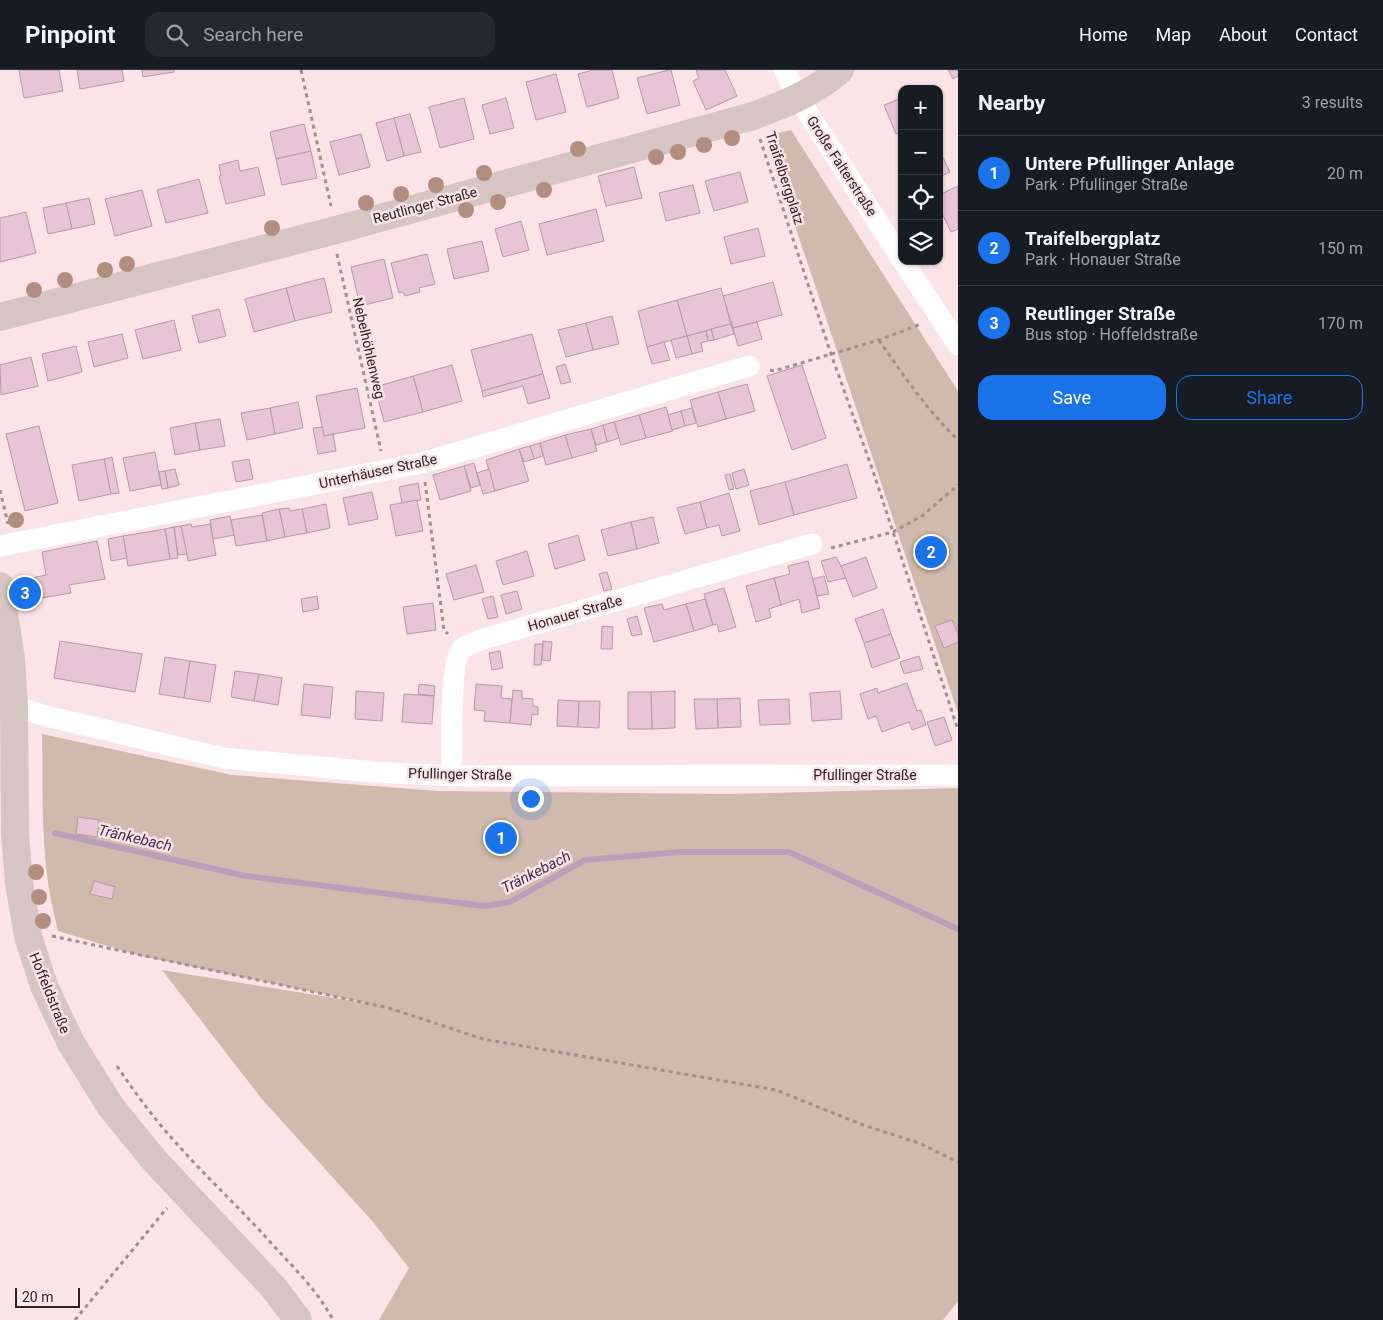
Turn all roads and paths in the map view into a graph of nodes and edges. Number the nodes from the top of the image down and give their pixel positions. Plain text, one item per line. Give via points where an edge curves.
1 (301, 70) edge
2 (784, 70) edge
3 (840, 70) edge
4 (799, 98) junction
5 (753, 116) junction
6 (334, 219) junction
7 (898, 254) edge
8 (905, 265) edge
9 (0, 317) edge
10 (939, 318) junction
11 (879, 340) junction
12 (958, 345) edge
13 (832, 354) junction
14 (750, 366) dead end
15 (774, 371) dead end
16 (958, 440) edge
17 (422, 463) junction
18 (385, 471) junction
19 (958, 485) edge
20 (893, 532) junction
21 (812, 544) joint
22 (0, 546) edge
23 (0, 586) edge
24 (444, 630) dead end
25 (7, 704) edge
26 (958, 730) edge
27 (958, 775) edge
28 (452, 776) junction
29 (40, 932) junction
30 (54, 936) junction
31 (57, 944) dead end
32 (115, 1063) dead end
33 (958, 1162) edge
34 (181, 1190) junction
35 (75, 1320) edge
36 (298, 1320) edge
37 (333, 1320) edge

1 - 6 path, Nebelhöhlenweg
2 - 4 street, Große Falterstraße
3 - 4 street, Reutlinger Straße via 826,83
4 - 5 street, Reutlinger Straße
4 - 7 street, Große Falterstraße
5 - 6 street, Reutlinger Straße
5 - 13 path, Traifelbergplatz
6 - 9 street, Reutlinger Straße
6 - 18 path, Nebelhöhlenweg via 336,250
8 - 10 street, Große Falterstraße
10 - 11 path
10 - 12 street, Große Falterstraße
11 - 13 path
11 - 16 path via 914,390
13 - 15 path
13 - 20 path, Traifelbergplatz
14 - 17 street, Unterhäuser Straße
17 - 18 street, Unterhäuser Straße
17 - 24 path
18 - 22 street, Unterhäuser Straße
19 - 20 path via 922,516
20 - 21 path via 834,548
20 - 26 path, Traifelbergplatz
21 - 28 street, Honauer Straße via 480,640 462,649 456,660 454,680
23 - 25 street, Hoffeldstraße via 12,660
25 - 28 street, Pfullinger Straße via 224,758
25 - 29 street, Hoffeldstraße via 19,883
27 - 28 street, Pfullinger Straße
29 - 30 path
29 - 30 path
29 - 34 street, Hoffeldstraße via 44,986 71,1044 111,1107
30 - 31 path
30 - 33 path via 389,1008 483,1039 776,1090 919,1143
32 - 37 path via 176,1144 246,1215 310,1287
34 - 35 path
34 - 36 street, Hoffeldstraße via 274,1288

